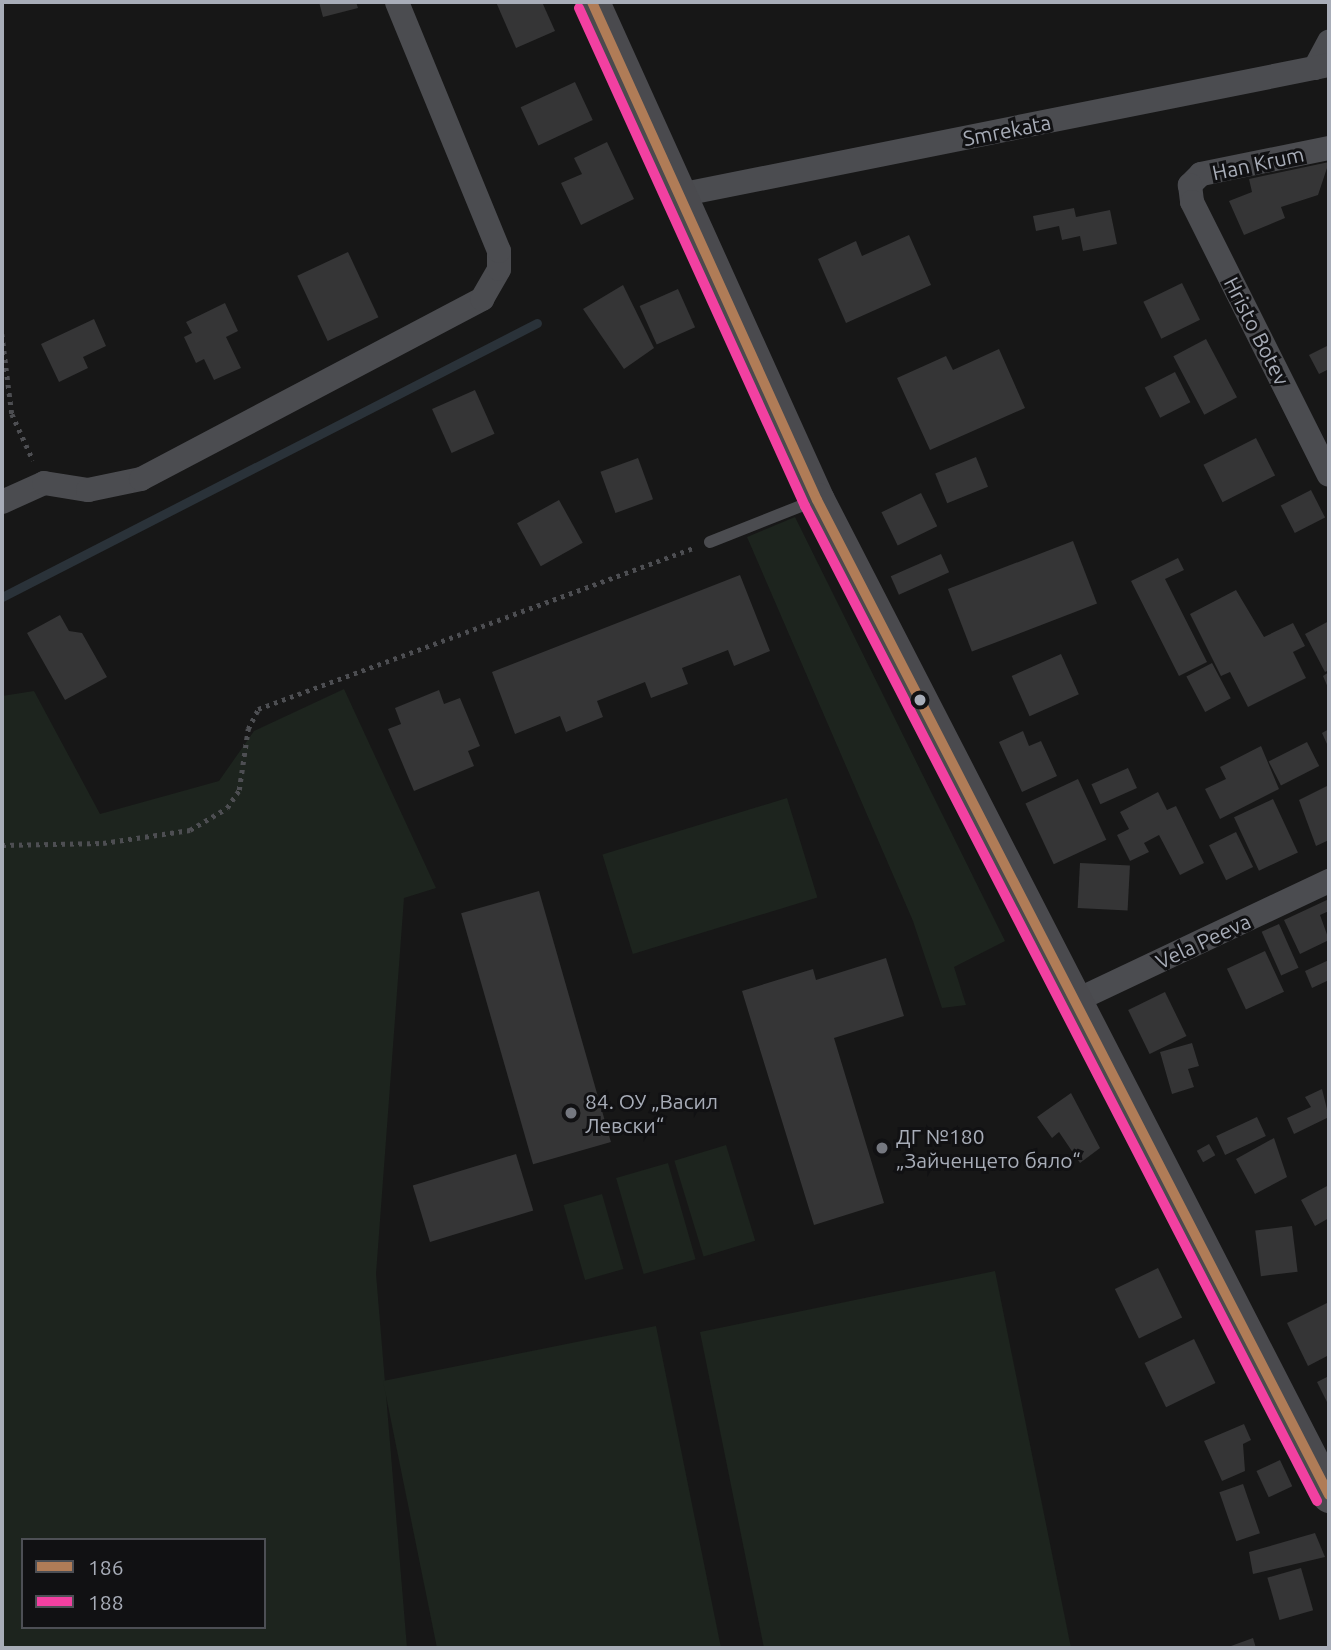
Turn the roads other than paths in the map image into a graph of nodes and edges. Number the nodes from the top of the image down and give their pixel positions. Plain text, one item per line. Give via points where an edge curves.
1 (397, 2) edge
2 (592, 2) edge
3 (1329, 42) edge
4 (1322, 67) edge
5 (1329, 148) edge
6 (1190, 185) joint
7 (684, 194) junction
8 (1329, 475) edge
9 (817, 500) junction
10 (2, 502) edge
11 (710, 542) road end
12 (1329, 881) edge
13 (1077, 1000) junction
14 (1329, 1495) edge

1 - 10 street via 499,251 493,285 467,309 141,479 88,490 44,483
2 - 7 street
3 - 4 street
4 - 7 street, Smrekata
5 - 6 street, Han Krum via 1200,174
6 - 8 street, Hristo Botev via 1192,202
7 - 9 street
9 - 11 lane
9 - 13 street
12 - 13 street, Vela Peeva
13 - 14 street

